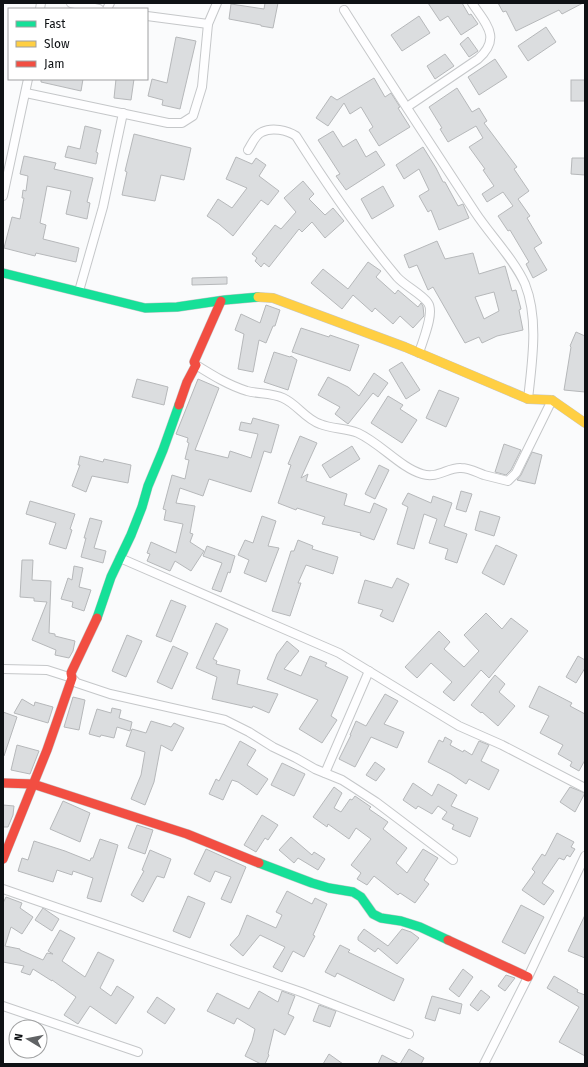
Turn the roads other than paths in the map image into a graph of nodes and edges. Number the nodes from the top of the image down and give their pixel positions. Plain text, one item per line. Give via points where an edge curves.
1 (71, 3) edge
2 (217, 3) edge
3 (472, 3) edge
4 (94, 8) edge
5 (344, 10) dead end
6 (148, 16) edge
7 (208, 24) junction
8 (28, 80) edge
9 (26, 93) junction
10 (407, 107) junction
11 (123, 113) junction
12 (248, 150) dead end
13 (6, 170) edge
14 (3, 196) edge
15 (3, 273) edge
16 (79, 291) junction
17 (221, 301) junction
18 (419, 353) junction
19 (196, 365) junction
20 (528, 399) junction
21 (552, 400) junction
22 (585, 423) edge
23 (120, 558) junction
24 (3, 669) edge
25 (368, 671) junction
26 (72, 678) junction
27 (325, 773) junction
28 (3, 783) edge
29 (33, 784) junction
30 (585, 788) edge
31 (585, 856) edge
32 (3, 859) edge
33 (453, 860) dead end
34 (3, 889) edge
35 (528, 977) junction
36 (3, 1006) edge
37 (409, 1034) dead end
38 (138, 1052) dead end
39 (484, 1064) edge

1 - 4 street
2 - 7 street
3 - 10 street via 488,28 491,37 488,47 478,59
5 - 10 street
6 - 7 street
7 - 11 street via 202,87 193,116 182,123 168,123
8 - 9 street
9 - 11 street
9 - 13 street
10 - 20 street via 524,284 530,305 534,337
11 - 16 street via 103,207
12 - 18 street via 254,139 262,132 282,130 296,136 336,198 398,279 428,303 429,318
13 - 14 street
15 - 16 street
16 - 17 street via 156,309
17 - 18 street via 273,298
17 - 19 street via 194,362
18 - 20 street
19 - 21 street via 231,385 281,397 320,424 360,434 412,470 431,476 465,468 508,481 516,473
19 - 23 street via 187,382 142,507
20 - 21 street
21 - 22 street
23 - 25 street via 339,653
23 - 26 street via 98,615 82,645 71,673
24 - 26 street via 47,670
25 - 27 street
25 - 30 street via 459,726
26 - 27 street via 76,683 110,694 225,720
26 - 29 street
27 - 33 street via 342,780 376,802
28 - 29 street
29 - 32 street
29 - 35 street via 187,834 312,883 353,892 360,897 372,914 420,927
31 - 35 street
34 - 37 street via 301,992
35 - 39 street
36 - 38 street

